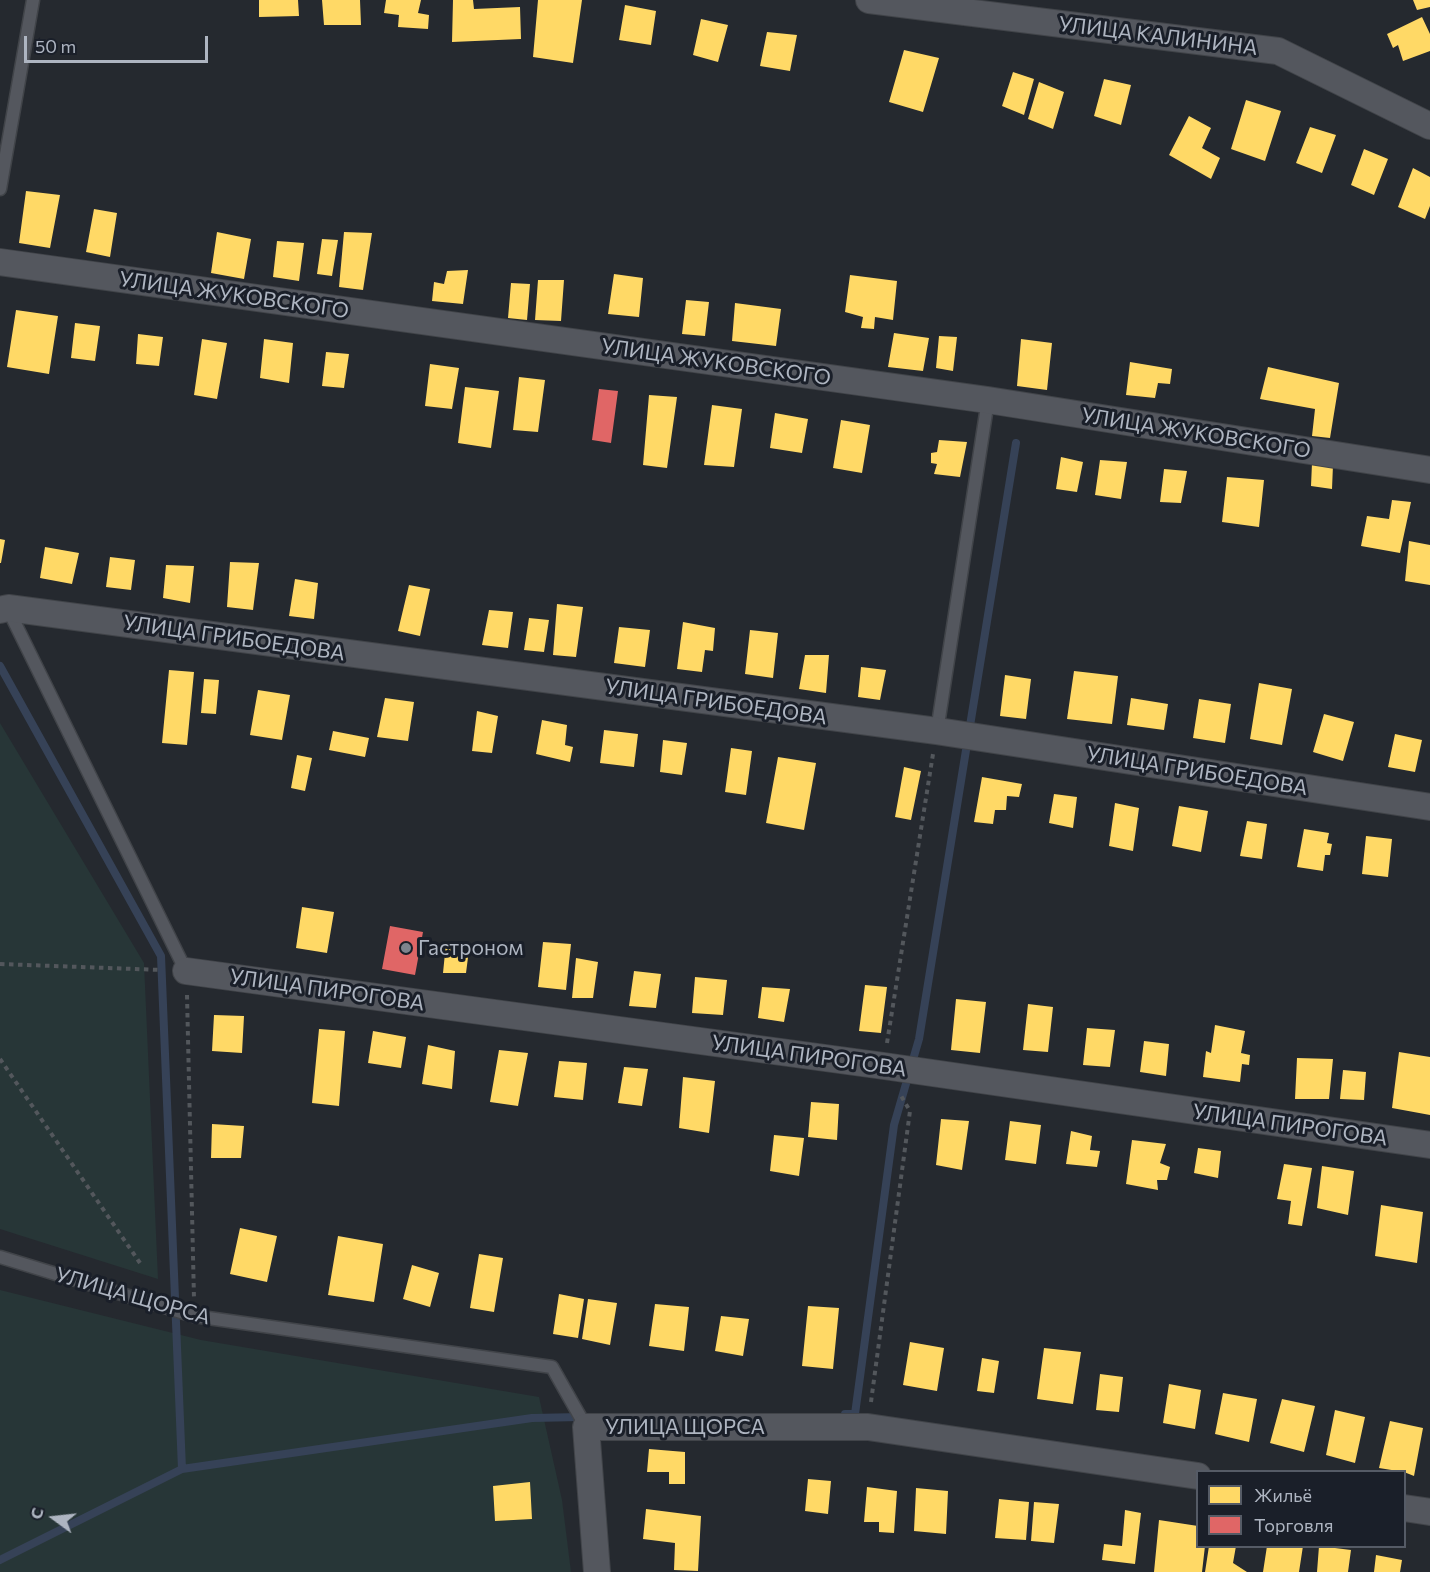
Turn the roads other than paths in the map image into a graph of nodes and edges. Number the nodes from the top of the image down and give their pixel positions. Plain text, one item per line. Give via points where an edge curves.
1 (33, 0) edge
2 (869, 0) edge
3 (1430, 126) edge
4 (0, 189) edge
5 (0, 262) edge
6 (988, 400) junction
7 (1430, 470) edge
8 (4, 609) edge
9 (937, 731) junction
10 (1430, 807) edge
11 (186, 971) joint
12 (1430, 1145) edge
13 (0, 1257) edge
14 (586, 1427) junction
15 (1196, 1476) edge
16 (1406, 1508) edge
17 (1430, 1512) edge
18 (597, 1572) edge

1 - 4 lane
2 - 3 street, УЛИЦА КАЛИНИНА via 1278,51
5 - 6 street, УЛИЦА ЖУКОВСКОГО
6 - 7 street, УЛИЦА ЖУКОВСКОГО
6 - 9 lane
8 - 9 street, УЛИЦА ГРИБОЕДОВА
8 - 11 lane
9 - 10 street, УЛИЦА ГРИБОЕДОВА
11 - 12 street, УЛИЦА ПИРОГОВА
13 - 14 lane, УЛИЦА ЩОРСА via 194,1316 552,1368
14 - 15 street, УЛИЦА ЩОРСА via 868,1427
14 - 18 street
16 - 17 street

